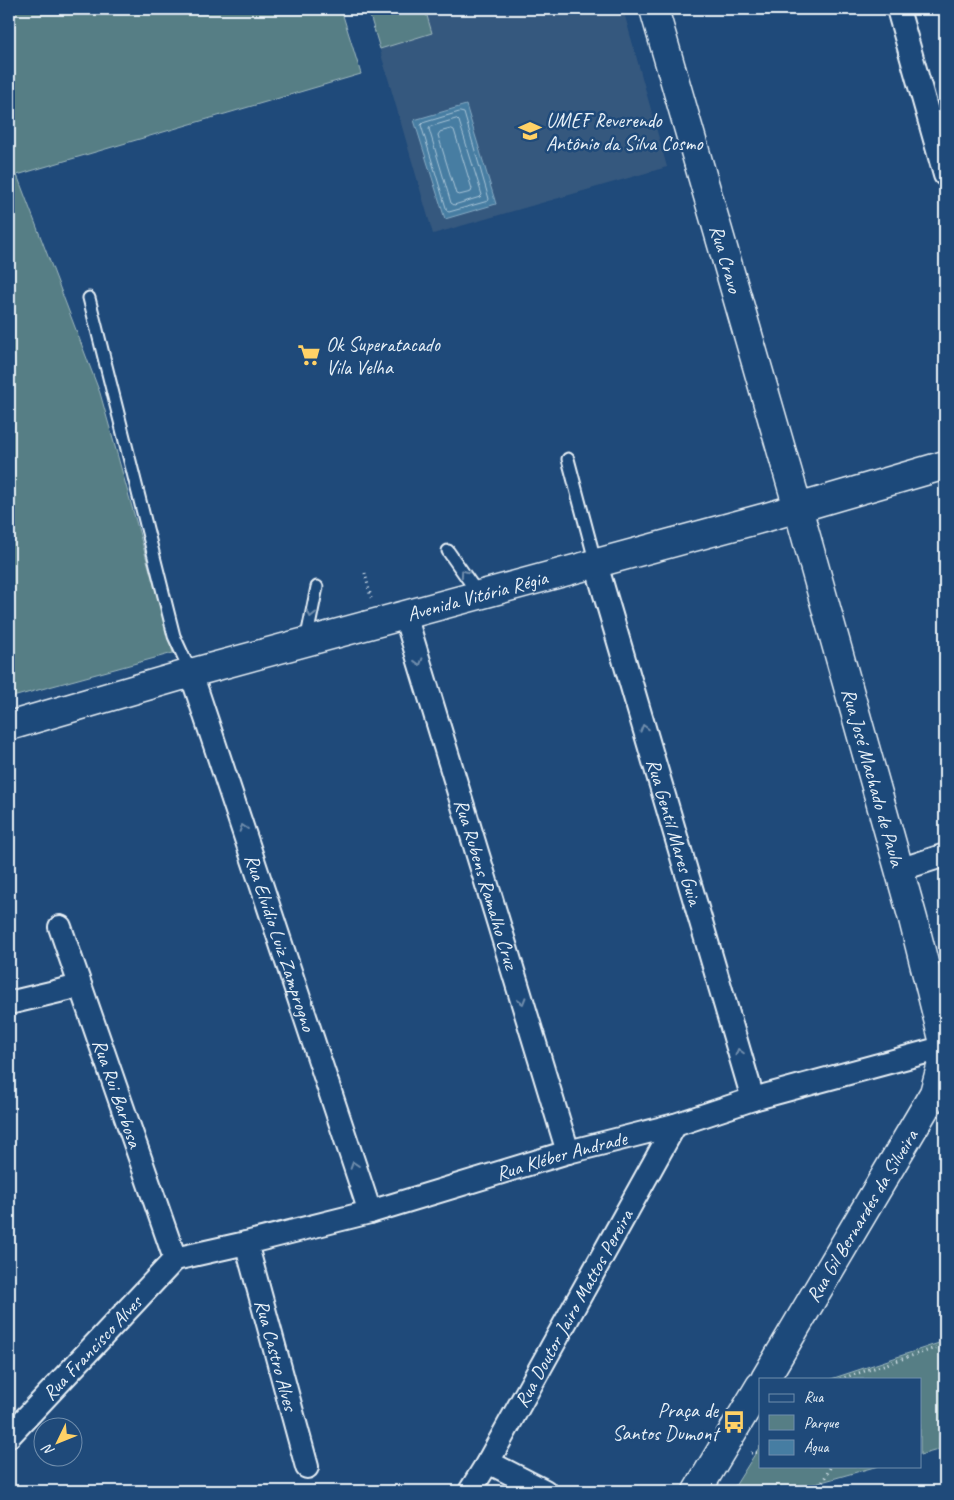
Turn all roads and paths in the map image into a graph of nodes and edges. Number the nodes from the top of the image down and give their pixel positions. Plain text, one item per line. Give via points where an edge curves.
1 (654, 9) edge
2 (898, 9) edge
3 (945, 175) edge
4 (90, 298) dead end
5 (568, 459) dead end
6 (945, 465) edge
7 (798, 508) junction
8 (448, 551) dead end
9 (596, 564) junction
10 (317, 587) dead end
11 (479, 595) junction
12 (405, 615) junction
13 (306, 642) junction
14 (191, 673) junction
15 (9, 726) edge
16 (945, 856) edge
17 (899, 870) junction
18 (60, 927) dead end
19 (80, 986) junction
20 (9, 1003) edge
21 (945, 1047) edge
22 (753, 1099) junction
23 (675, 1125) junction
24 (568, 1152) junction
25 (370, 1212) junction
26 (246, 1243) junction
27 (175, 1259) junction
28 (945, 1345) edge
29 (766, 1378) edge
30 (843, 1378) edge
31 (759, 1388) edge
32 (9, 1436) edge
33 (488, 1462) junction
34 (307, 1467) dead end
35 (830, 1468) edge
36 (470, 1491) edge
37 (545, 1491) edge
38 (697, 1491) edge
39 (818, 1491) edge

1 - 7 street, Rua Cravo
2 - 3 street
4 - 14 lane via 174,636
5 - 9 lane
6 - 7 street, Avenida Vitória Régia
7 - 9 street, Avenida Vitória Régia
7 - 17 street, Rua José Machado de Paula
11 -> 8 lane
9 - 11 street, Avenida Vitória Régia
22 -> 9 street, Rua Gentil Mares Guia
10 -> 13 lane
11 - 12 street, Avenida Vitória Régia
12 - 13 street, Avenida Vitória Régia
12 -> 24 street, Rua Rubens Ramalho Cruz
13 - 14 street, Avenida Vitória Régia
14 - 15 street, Avenida Vitória Régia
25 -> 14 street, Rua Elvídio Luiz Zamprogno
16 - 17 street
17 - 21 street, Rua José Machado de Paula
18 - 19 street, Rua Rui Barbosa
19 - 20 street
19 - 27 street, Rua Rui Barbosa
21 - 22 street, Rua Kléber Andrade
21 - 29 street, Rua Gil Bernardes da Silveira via 934,1093
22 - 23 street, Rua Kléber Andrade
23 - 24 street, Rua Kléber Andrade
23 - 33 street, Rua Doutor Jairo Mattos Pereira
24 - 25 street, Rua Kléber Andrade
25 - 26 street, Rua Kléber Andrade
26 - 27 street, Rua Kléber Andrade
26 - 34 street, Rua Castro Alves
27 - 32 street, Rua Francisco Alves
28 - 30 path
31 - 38 street
33 - 36 street, Rua Doutor Jairo Mattos Pereira
33 - 37 street
35 - 39 path

